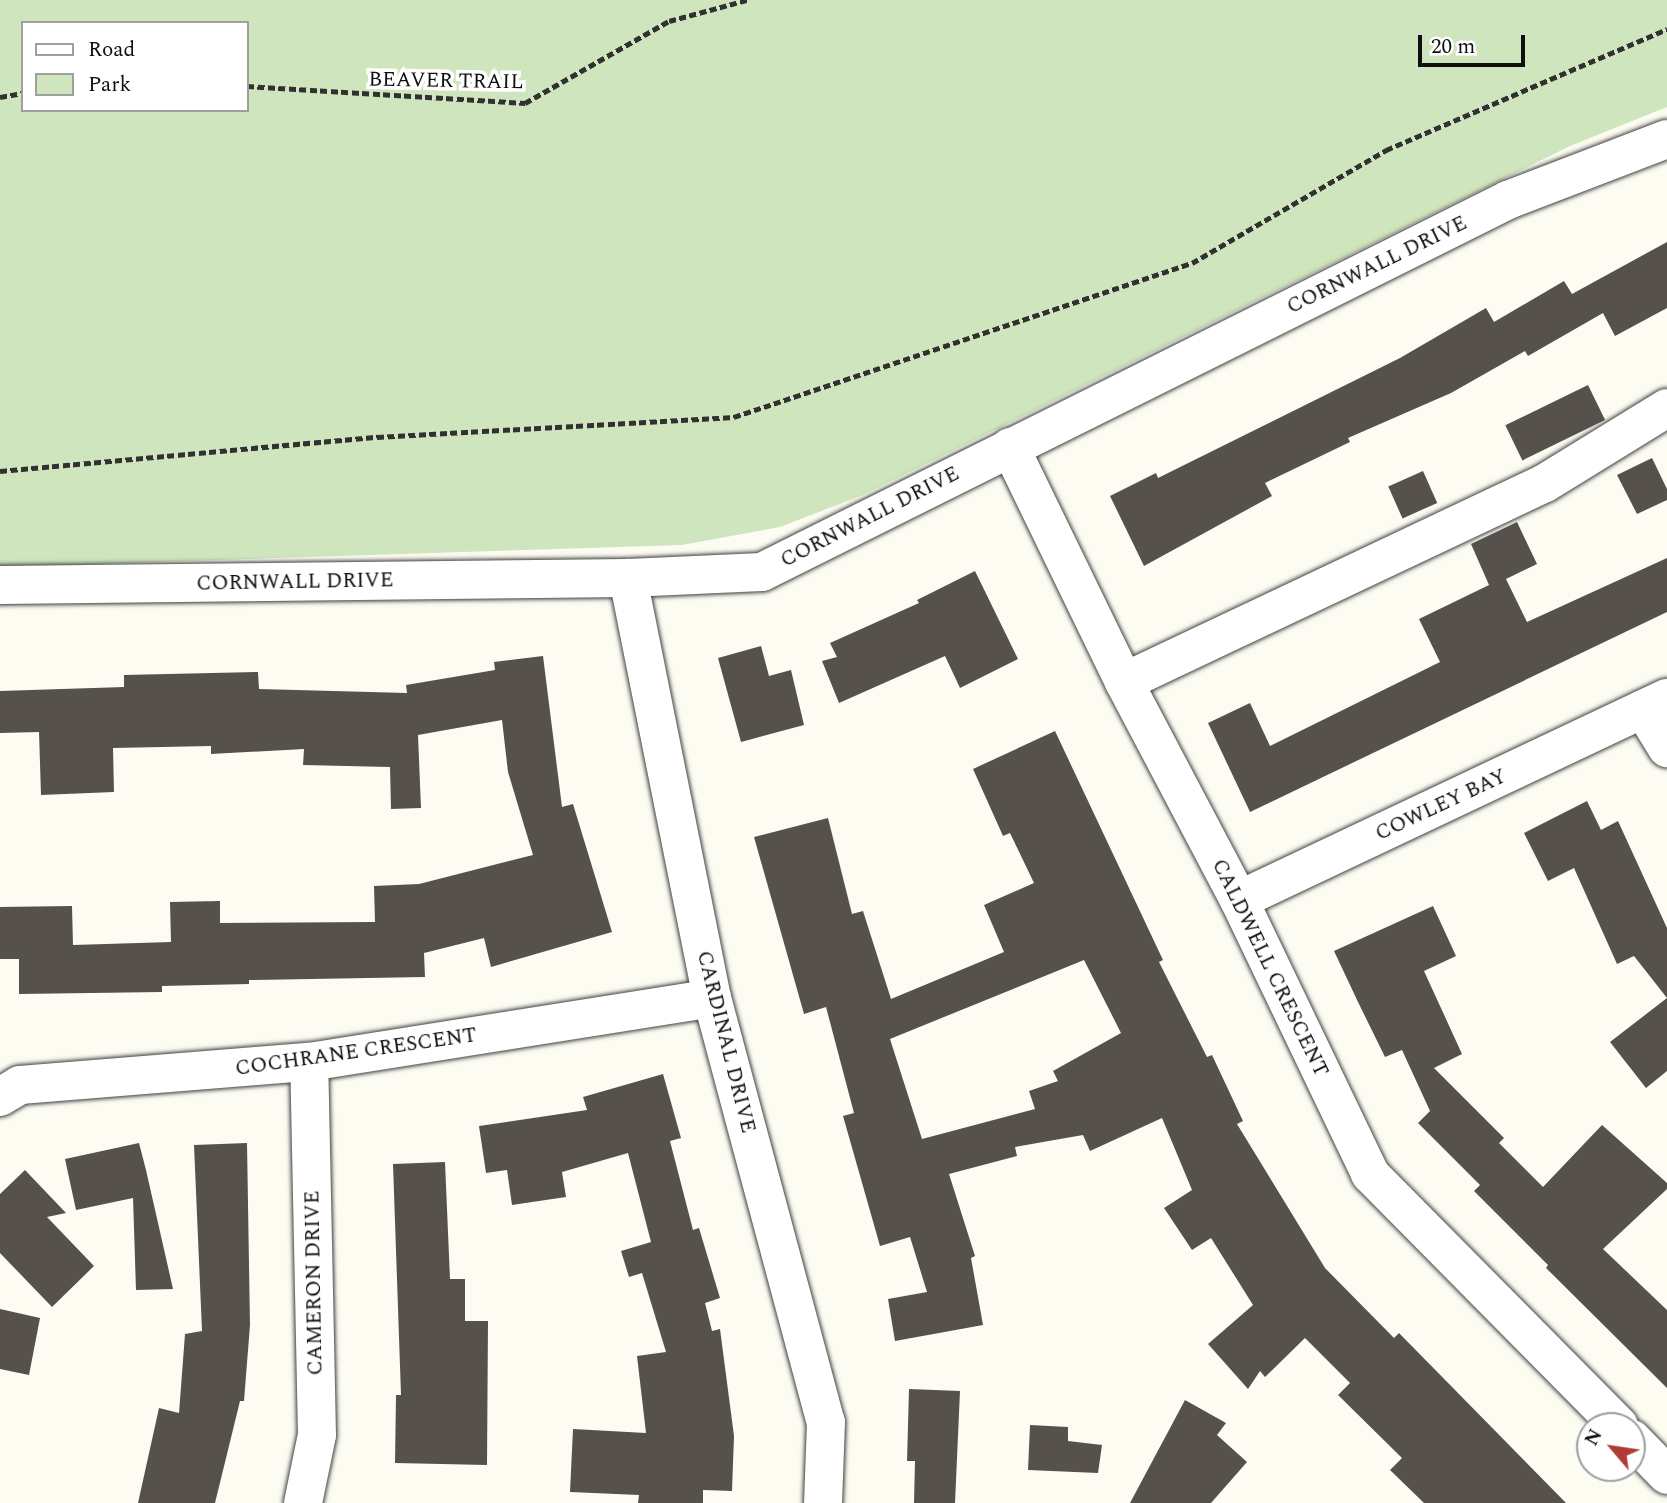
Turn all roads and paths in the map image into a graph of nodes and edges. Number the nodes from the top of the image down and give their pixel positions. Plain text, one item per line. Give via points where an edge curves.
1 (747, 0) edge
2 (1667, 29) edge
3 (248, 86) edge
4 (21, 93) edge
5 (0, 97) edge
6 (1667, 139) edge
7 (1667, 408) edge
8 (1010, 447) junction
9 (0, 471) edge
10 (628, 578) junction
11 (0, 585) edge
12 (1124, 682) junction
13 (1655, 704) edge
14 (1667, 748) edge
15 (1239, 900) junction
16 (712, 998) junction
17 (309, 1062) junction
18 (0, 1097) edge
19 (1605, 1412) edge
20 (1646, 1453) edge
21 (1667, 1475) edge
22 (303, 1503) edge
23 (823, 1503) edge

1 - 3 path, BEAVER TRAIL via 669,21 525,103
2 - 9 path via 1386,150 1192,263 734,417 377,438
4 - 5 path
6 - 8 street, CORNWALL DRIVE via 1508,200
7 - 12 street via 1545,483
8 - 10 street, CORNWALL DRIVE via 762,572
8 - 12 street, CALDWELL CRESCENT
10 - 11 street, CORNWALL DRIVE
10 - 16 street, CARDINAL DRIVE
12 - 15 street, CALDWELL CRESCENT
13 - 14 street, COWLEY BAY
13 - 15 street, COWLEY BAY
15 - 19 street, CALDWELL CRESCENT via 1370,1174
16 - 17 street, COCHRANE CRESCENT
16 - 23 street, CARDINAL DRIVE via 826,1422
17 - 18 street, COCHRANE CRESCENT via 20,1085
17 - 22 street, CAMERON DRIVE via 317,1435
20 - 21 street

